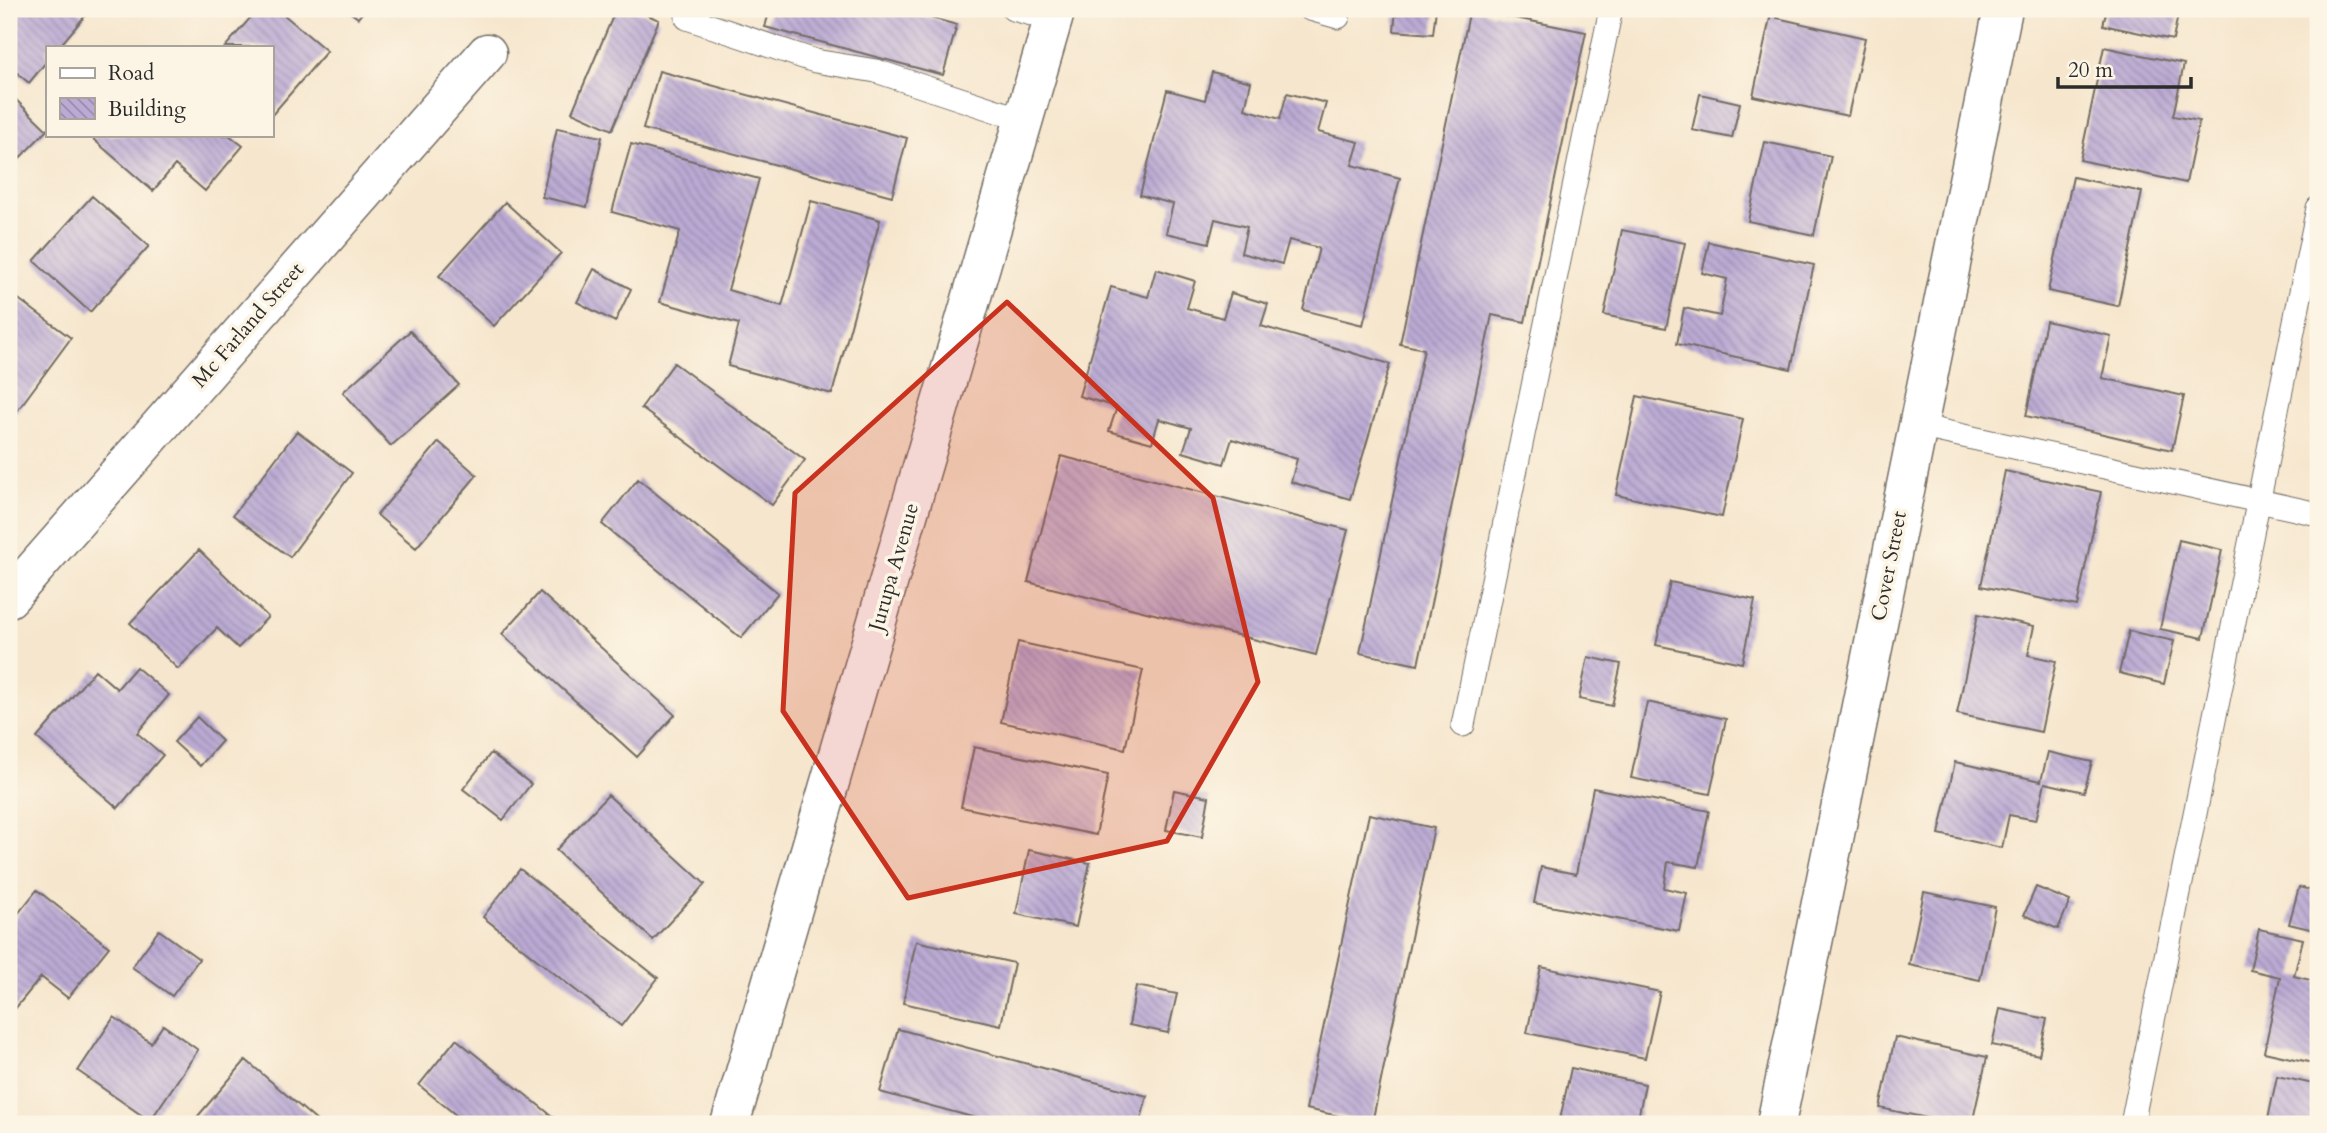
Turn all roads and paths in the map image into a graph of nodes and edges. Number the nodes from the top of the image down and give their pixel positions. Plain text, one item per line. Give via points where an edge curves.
1 (1013, 9) edge
2 (1310, 9) edge
3 (1611, 9) edge
4 (2003, 9) edge
5 (1054, 14) edge
6 (1338, 17) dead end
7 (687, 18) dead end
8 (487, 52) dead end
9 (1024, 120) junction
10 (2318, 208) edge
11 (1918, 426) junction
12 (2258, 502) junction
13 (2318, 514) edge
14 (9, 598) edge
15 (1463, 725) dead end
16 (730, 1124) edge
17 (1776, 1124) edge
18 (2132, 1124) edge

1 - 5 lane
2 - 6 lane
3 - 15 lane
4 - 11 street, Cover Street
5 - 9 street, Jurupa Avenue
7 - 9 lane via 815,61 876,71
8 - 14 street, Mc Farland Street
9 - 16 street, Jurupa Avenue
10 - 12 lane
11 - 12 lane
11 - 17 street, Cover Street
12 - 13 lane
12 - 18 lane

